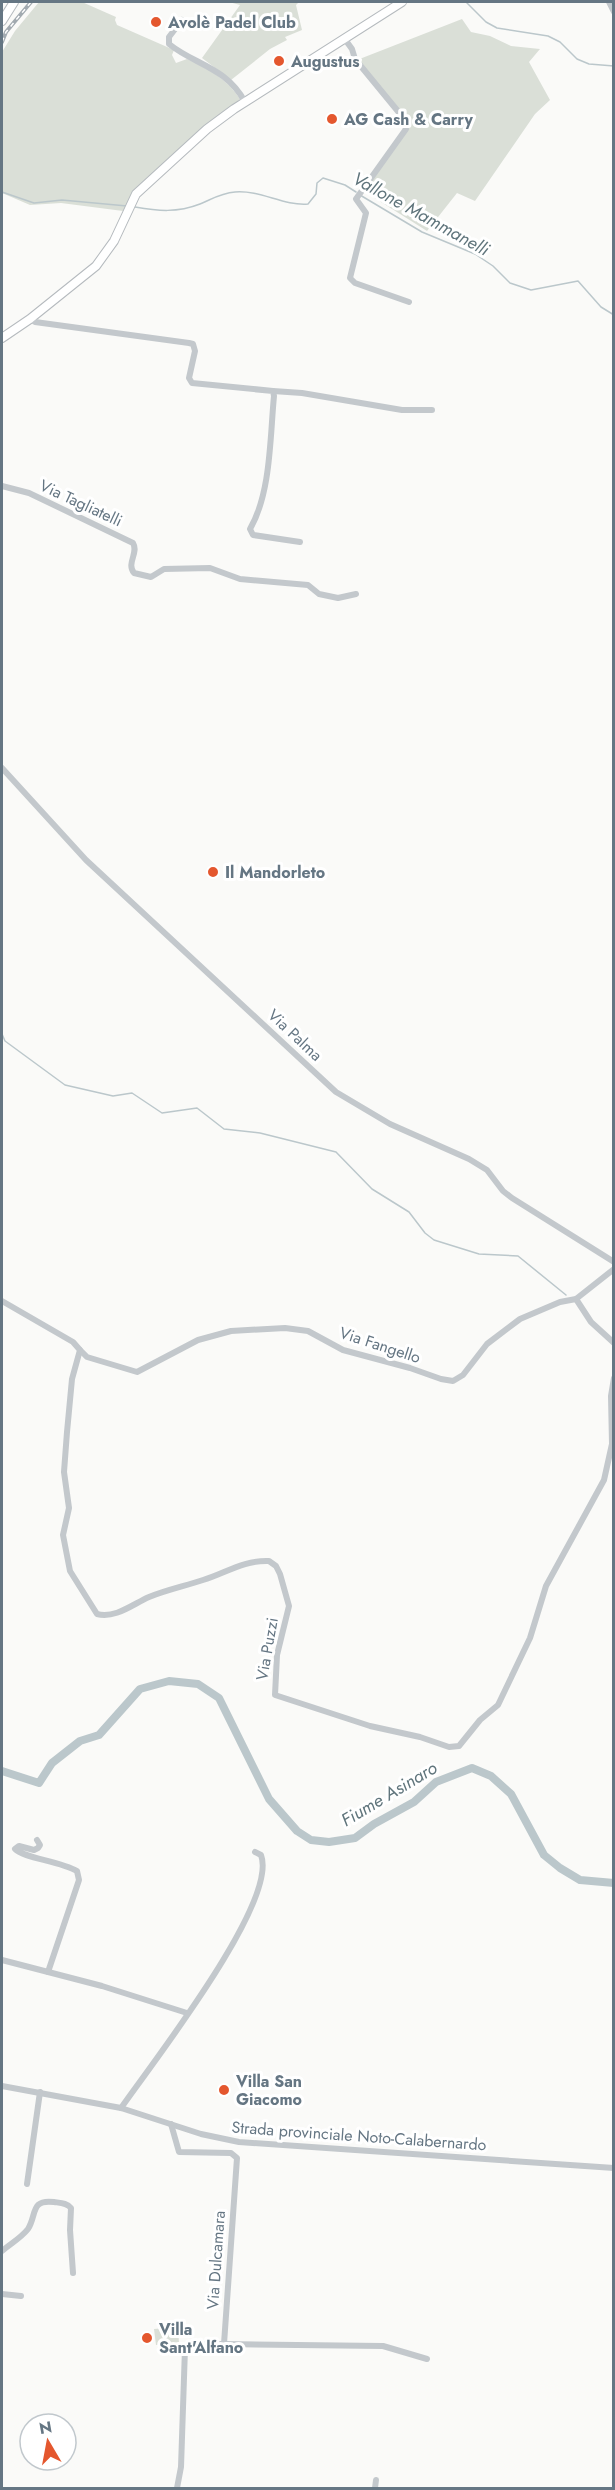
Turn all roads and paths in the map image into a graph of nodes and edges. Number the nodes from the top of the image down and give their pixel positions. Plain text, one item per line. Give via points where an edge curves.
1 (12, 2) edge
2 (402, 2) edge
3 (609, 2) edge
4 (614, 12) edge
5 (2, 15) edge
6 (182, 20) dead end
7 (2, 21) edge
8 (344, 38) junction
9 (245, 102) junction
10 (409, 302) dead end
11 (30, 319) junction
12 (2, 338) edge
13 (273, 391) junction
14 (432, 410) dead end
15 (2, 486) edge
16 (300, 542) dead end
17 (356, 594) dead end
18 (2, 768) edge
19 (614, 1262) edge
20 (614, 1269) edge
21 (576, 1299) junction
22 (2, 1301) edge
23 (614, 1343) edge
24 (80, 1350) junction
25 (614, 1378) edge
26 (38, 1840) dead end
27 (255, 1852) dead end
28 (2, 1960) edge
29 (48, 1972) junction
30 (187, 2013) junction
31 (2, 2086) edge
32 (40, 2092) junction
33 (121, 2108) junction
34 (171, 2124) junction
35 (614, 2168) edge
36 (27, 2184) dead end
37 (2, 2251) edge
38 (73, 2273) dead end
39 (2, 2295) edge
40 (21, 2297) dead end
41 (224, 2344) junction
42 (427, 2359) dead end
43 (376, 2480) dead end
44 (177, 2488) edge
45 (375, 2488) edge

1 - 5 main road
1 - 7 main road
2 - 8 main road
3 - 4 street
6 - 9 street via 169,37 169,44 216,71 234,85
8 - 9 main road
8 - 10 street via 355,59 401,116 406,129 358,193 357,202 366,213 350,278
9 - 11 main road via 207,129 143,186 96,266
11 - 12 main road
11 - 13 street via 193,344 189,378 192,383
13 - 14 street via 402,410
13 - 16 street via 264,494 250,529 253,535
15 - 17 street, Via Tagliatelli via 29,493 133,543 134,573 152,577 164,569 210,567 240,579 308,585 315,593 338,598
18 - 19 street, Via Palma via 86,860 336,1092 390,1124 487,1170 512,1198
20 - 21 street, Via Fangello
21 - 23 street via 591,1322
21 - 24 street, Via Fangello via 519,1319 487,1344 463,1376 453,1381 343,1350 309,1332 285,1328 231,1331 198,1340 137,1372 87,1357
22 - 24 street via 73,1342
24 - 25 street, Via Puzzi via 72,1379 67,1432 64,1473 69,1508 63,1535 70,1571 97,1614 115,1613 150,1597 206,1580 238,1564 269,1561 280,1574 289,1606 277,1655 275,1695 454,1748 498,1705 530,1638 546,1586 604,1480 612,1444
26 - 29 street via 40,1845 34,1850 19,1846 15,1850 55,1861 77,1871 79,1876
27 - 30 street via 261,1856 264,1869 249,1914
28 - 29 street
29 - 30 street
30 - 33 street
31 - 32 street, Strada provinciale Noto-Calabernardo
32 - 33 street, Strada provinciale Noto-Calabernardo
32 - 36 street
33 - 34 street, Strada provinciale Noto-Calabernardo
34 - 35 street, Strada provinciale Noto-Calabernardo via 239,2142
34 - 41 street, Via Dulcamara via 179,2152 231,2153 237,2158
37 - 38 street via 28,2228 40,2203 67,2204 71,2208
39 - 40 street
41 - 42 street via 373,2346
41 - 44 street via 190,2344 185,2348
43 - 45 street

